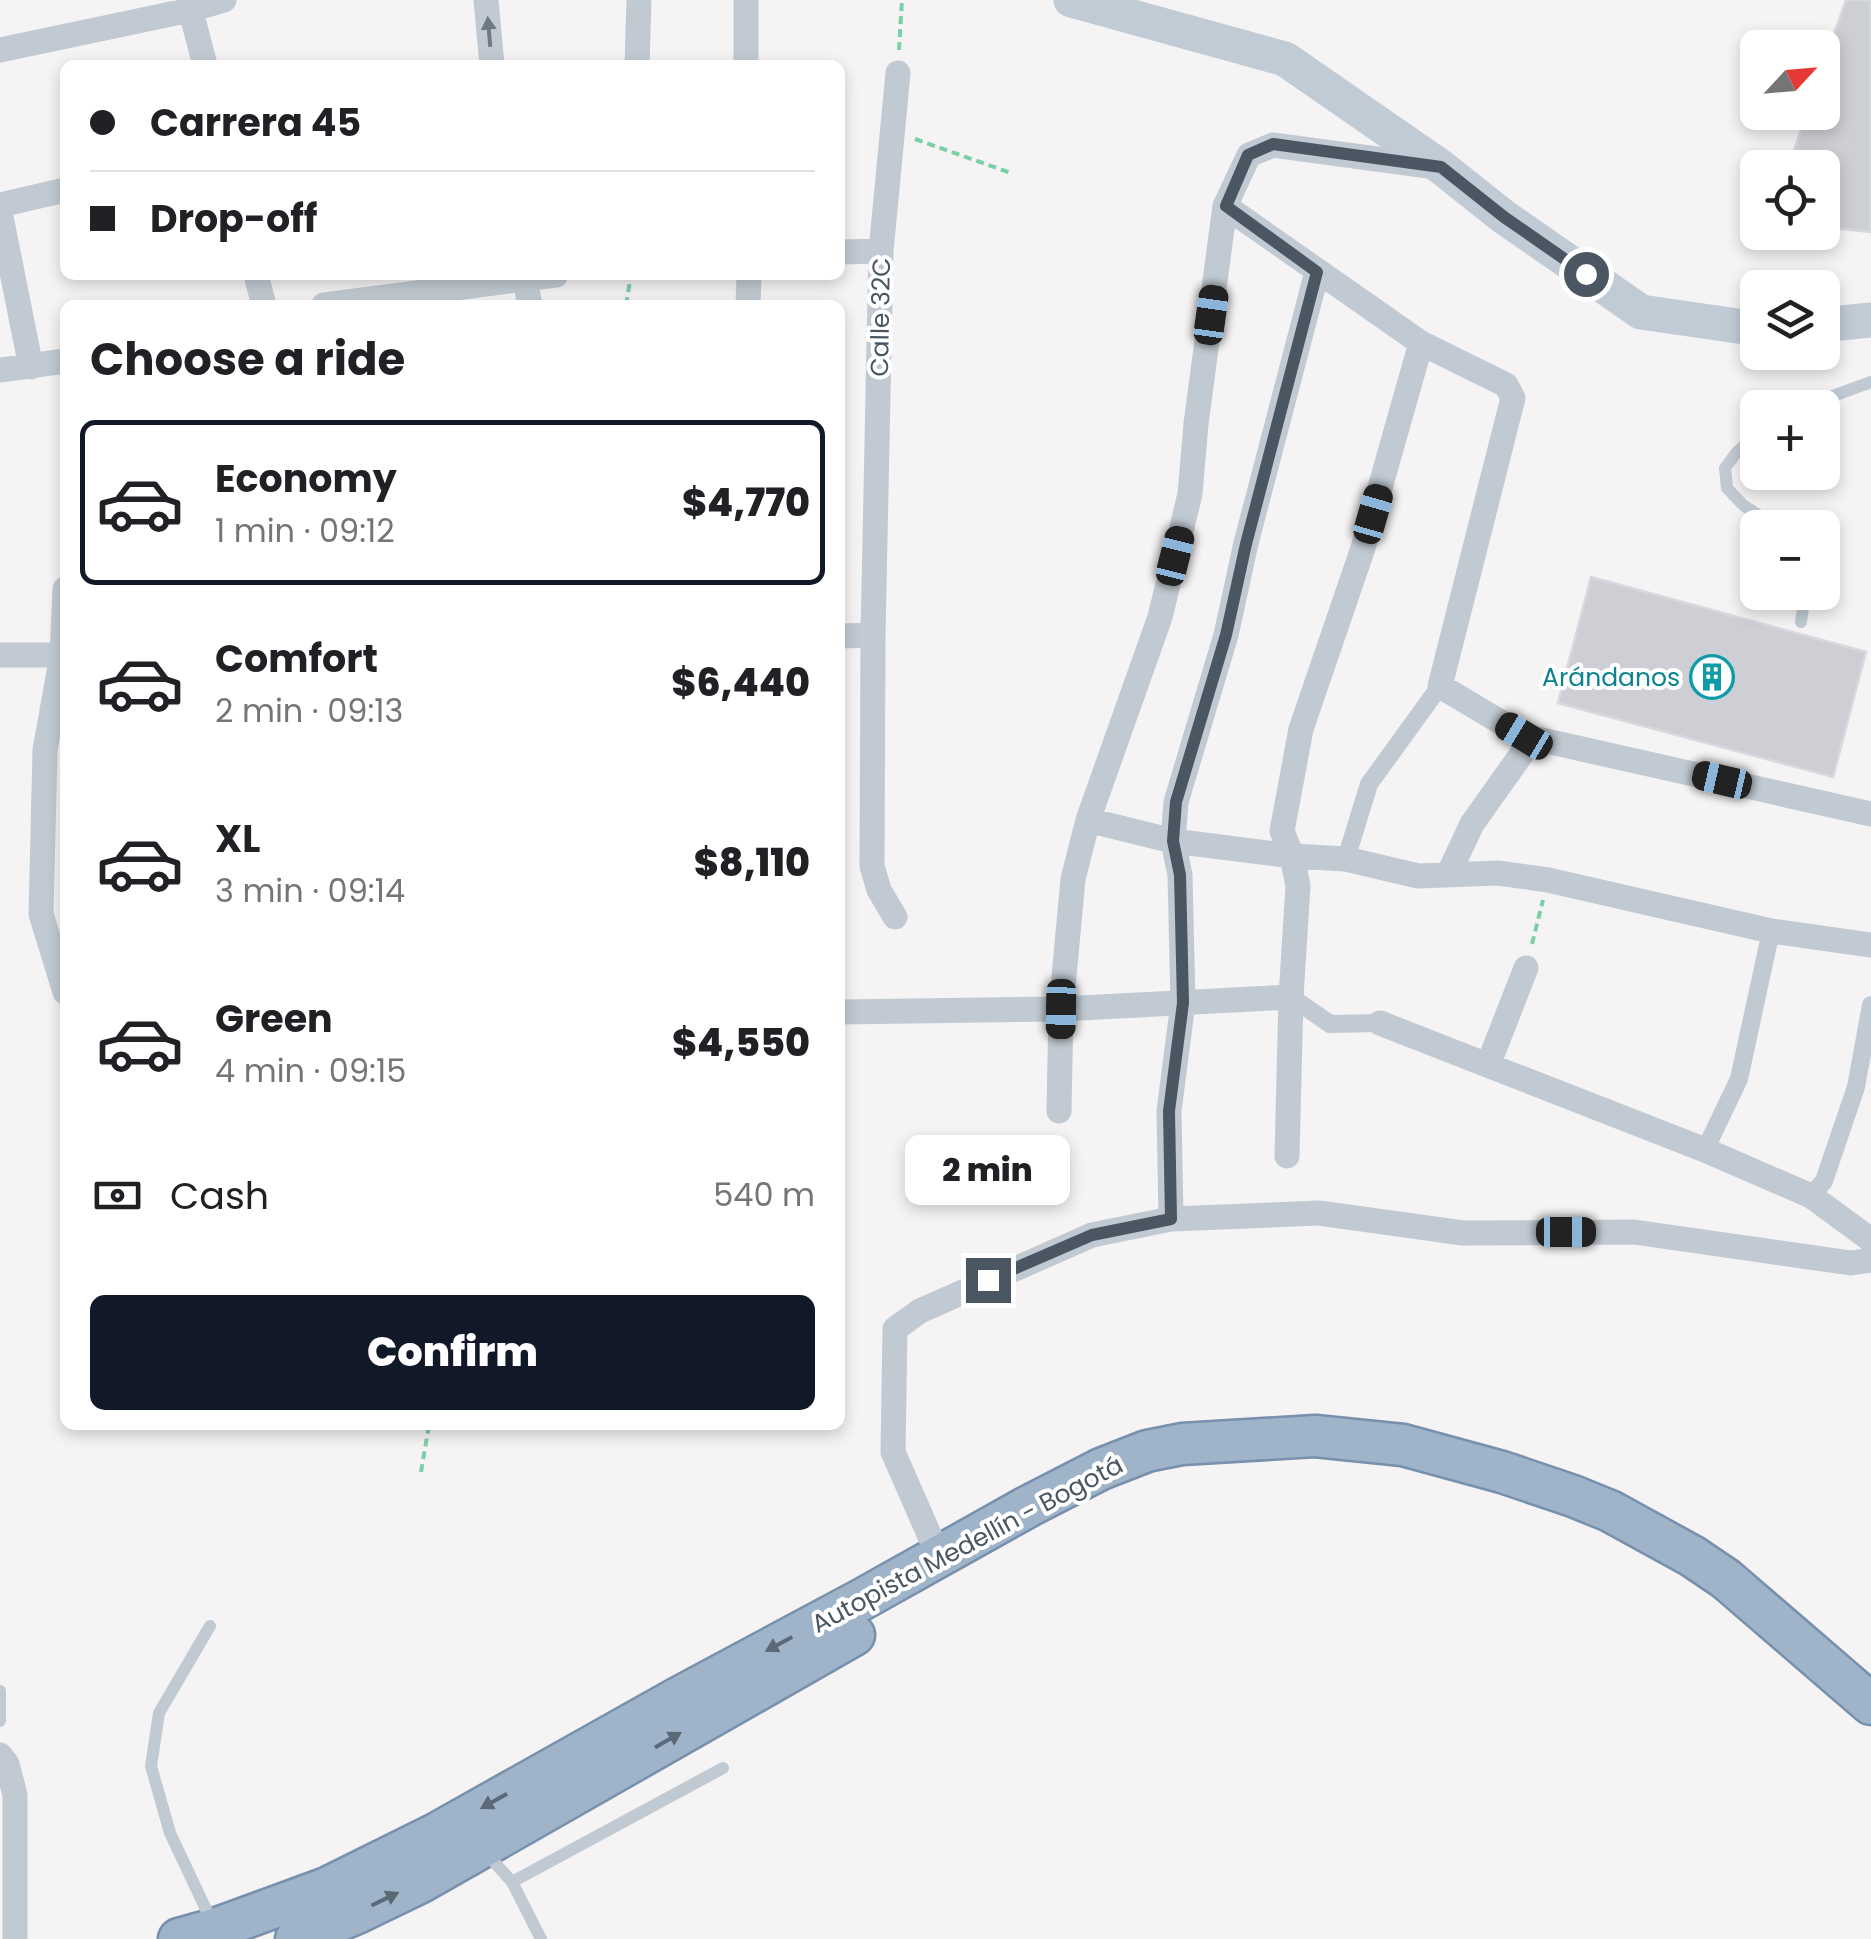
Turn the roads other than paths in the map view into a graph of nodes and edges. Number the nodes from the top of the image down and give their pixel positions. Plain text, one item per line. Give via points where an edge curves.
1 (224, 0) edge
2 (486, 0) edge
3 (639, 0) edge
4 (746, 0) edge
5 (1071, 0) edge
6 (189, 5) edge
7 (0, 50) edge
8 (204, 60) edge
9 (492, 60) edge
10 (637, 60) edge
11 (746, 60) edge
12 (898, 72) road end
13 (1441, 167) junction
14 (60, 191) edge
15 (0, 205) edge
16 (1226, 206) junction
17 (0, 212) edge
18 (881, 251) junction
19 (845, 252) edge
20 (1317, 272) junction
21 (527, 287) edge
22 (380, 300) edge
23 (1871, 320) edge
24 (1840, 323) edge
25 (1740, 326) edge
26 (1421, 343) junction
27 (60, 362) edge
28 (31, 367) junction
29 (0, 370) edge
30 (1871, 382) edge
31 (1840, 393) edge
32 (1740, 449) edge
33 (1751, 510) edge
34 (1803, 610) edge
35 (1801, 622) dead end
36 (872, 635) junction
37 (845, 636) edge
38 (0, 654) edge
39 (60, 655) edge
40 (60, 675) edge
41 (1440, 686) junction
42 (1533, 738) junction
43 (1871, 814) edge
44 (1088, 820) junction
45 (1173, 841) junction
46 (1292, 856) junction
47 (1346, 859) junction
48 (1448, 875) junction
49 (895, 916) dead end
50 (1772, 931) junction
51 (1871, 945) edge
52 (1526, 968) road end
53 (60, 976) edge
54 (1291, 997) junction
55 (1183, 1003) junction
56 (1871, 1005) edge
57 (1061, 1009) junction
58 (845, 1012) edge
59 (1380, 1023) joint
60 (1488, 1065) junction
61 (1059, 1111) dead end
62 (1705, 1150) junction
63 (1287, 1156) dead end
64 (1811, 1196) junction
65 (1171, 1219) junction
66 (1871, 1240) edge
67 (1871, 1260) edge
68 (939, 1556) junction
69 (210, 1626) dead end
70 (0, 1691) edge
71 (1871, 1704) edge
72 (0, 1721) edge
73 (1871, 1733) edge
74 (0, 1755) edge
75 (723, 1768) dead end
76 (481, 1848) junction
77 (512, 1882) junction
78 (197, 1934) edge
79 (15, 1939) edge
80 (296, 1939) edge
81 (541, 1939) edge

1 - 6 street
9 -> 2 street
3 - 10 street
4 - 11 street
5 - 13 main road via 1285,60
6 - 7 street
6 - 8 street
12 - 18 street, Calle 32C
13 - 16 street via 1273,144 1248,155
13 - 25 main road via 1641,312
14 - 15 street
16 - 20 street
16 - 44 street via 1190,494 1160,618
17 - 28 street
18 - 19 street
18 - 36 street, Calle 32C
20 - 26 street
20 - 45 street via 1226,635 1176,802
21 - 22 street
23 - 24 main road
26 - 41 street via 1506,386 1514,398
26 - 46 street via 1363,548 1300,729 1282,831
27 - 28 street
28 - 29 street
30 - 31 lane
32 - 33 lane via 1724,468 1727,488
34 - 35 lane
36 - 37 street
36 - 49 street, Calle 32C via 872,866
38 - 39 street
40 - 53 street via 45,750 41,914
41 - 42 street
41 - 47 street via 1369,784
42 - 43 street
42 - 48 street via 1472,824
44 - 45 street
44 - 57 street via 1073,879
45 - 46 street
45 - 55 street
46 - 47 street
46 - 54 street via 1298,886
47 - 48 street via 1418,876
48 - 50 street via 1548,880
50 - 51 street
50 - 62 street via 1740,1079
52 - 60 street
54 - 55 street
54 - 59 street via 1330,1024
54 - 63 street
55 - 57 street
55 - 65 street via 1169,1111
56 - 64 street via 1856,1088 1824,1181
57 - 58 street
57 - 61 street
59 - 60 street
60 - 62 street
62 - 64 street
64 - 66 street
65 - 67 street via 1319,1213 1463,1233 1634,1232 1852,1263
65 - 68 street via 1092,1235 920,1311 895,1329 893,1452
68 - 71 highway, Autopista Medellín - Bogotá via 1147,1452 1315,1436 1403,1446 1574,1496 1692,1556
68 -> 78 highway, Autopista Medellín - Bogotá via 434,1834 327,1888
69 - 78 lane via 159,1713 150,1766
70 - 72 lane
76 -> 73 highway, Autopista Medellín - Bogotá via 1079,1508 1190,1466 1310,1460 1385,1467 1555,1511 1679,1572
74 - 79 street via 14,1795
75 - 77 lane
76 - 77 lane
80 -> 76 highway, Autopista Medellín - Bogotá
77 - 81 lane

